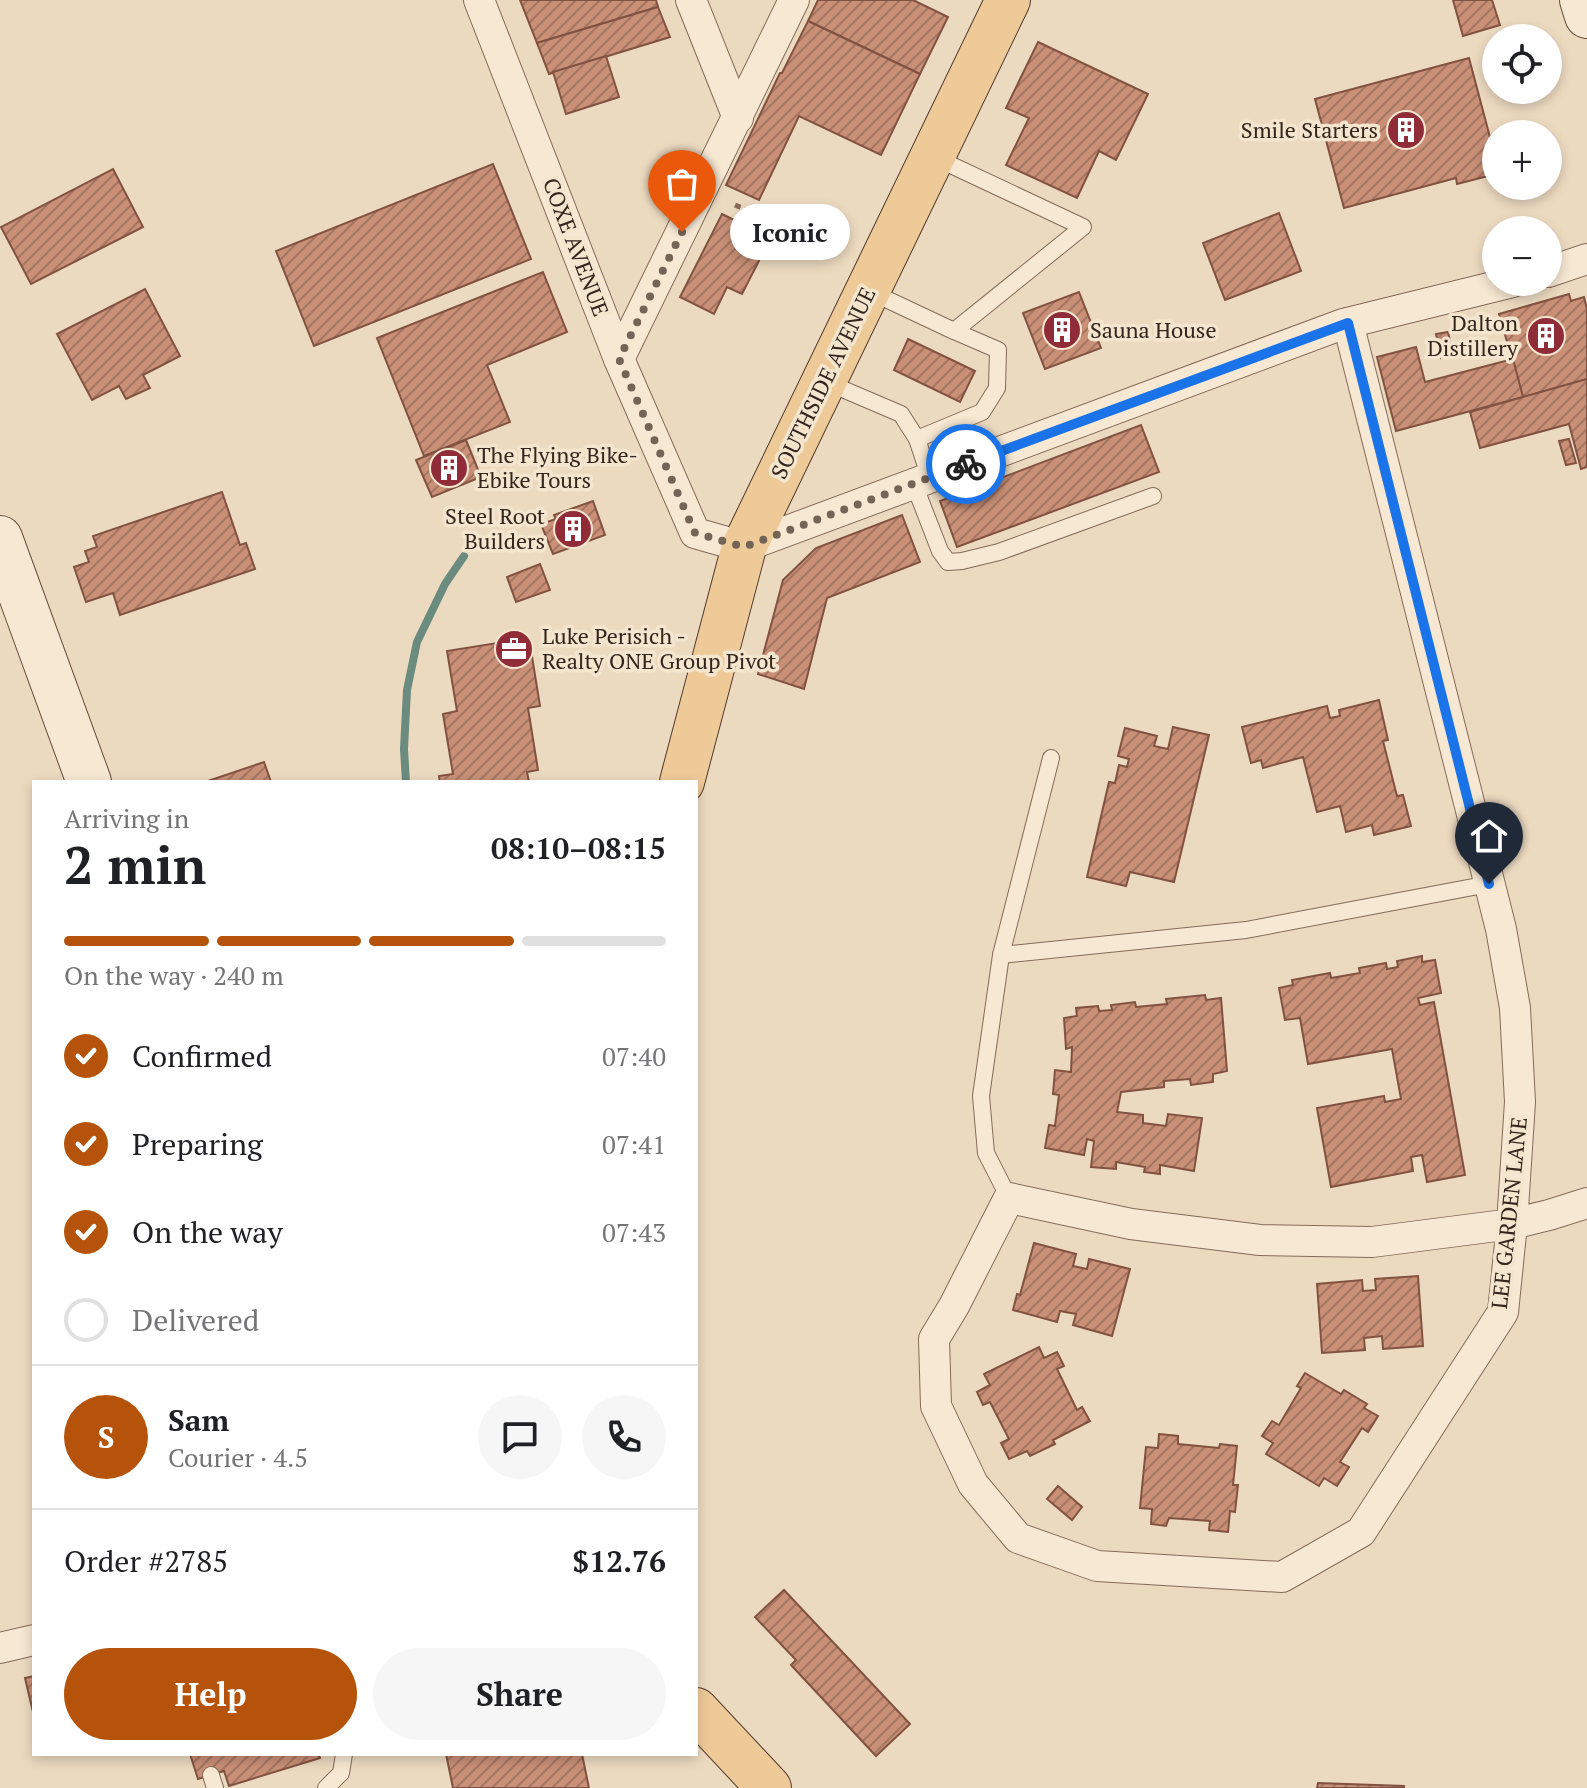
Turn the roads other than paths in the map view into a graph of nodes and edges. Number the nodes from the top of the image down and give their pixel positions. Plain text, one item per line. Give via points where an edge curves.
1 (479, 0) edge
2 (691, 0) edge
3 (794, 0) edge
4 (1008, 0) edge
5 (1582, 0) edge
6 (1587, 16) edge
7 (738, 118) junction
8 (933, 156) junction
9 (1587, 259) edge
10 (1562, 267) edge
11 (1482, 290) edge
12 (868, 291) junction
13 (1348, 323) junction
14 (954, 331) junction
15 (619, 359) junction
16 (824, 382) junction
17 (917, 439) junction
18 (922, 481) junction
19 (1153, 496) dead end
20 (0, 538) edge
21 (744, 547) junction
22 (1051, 758) dead end
23 (88, 780) edge
24 (683, 780) edge
25 (1489, 884) junction
26 (1001, 955) junction
27 (1009, 1198) junction
28 (1587, 1203) edge
29 (1512, 1224) junction
30 (32, 1640) edge
31 (0, 1648) edge
32 (698, 1712) edge
33 (344, 1756) edge
34 (326, 1788) edge
35 (769, 1788) edge

1 - 15 street, COXE AVENUE
2 - 7 street
3 - 7 street
4 - 8 main road, SOUTHSIDE AVENUE
5 - 6 main road
7 - 15 street
8 - 12 main road, SOUTHSIDE AVENUE
8 - 14 lane via 1083,227
9 - 10 street
11 - 13 street
12 - 14 lane
12 - 16 main road, SOUTHSIDE AVENUE
13 - 18 street
13 - 25 street, LEE GARDEN LANE
14 - 17 lane via 998,350 997,388 982,412
15 - 21 street, COXE AVENUE via 695,533
16 - 17 lane via 901,414
16 - 21 main road, SOUTHSIDE AVENUE
17 - 18 lane
18 - 19 lane via 940,551 948,562 999,552
18 - 21 street
20 - 23 main road
21 - 24 main road, SOUTHSIDE AVENUE
22 - 26 lane
25 - 26 lane via 1246,930
25 - 29 street, LEE GARDEN LANE via 1515,1008 1520,1102
26 - 27 lane via 981,1096 986,1153
27 - 29 street via 1131,1224 1260,1240 1372,1242
27 - 29 street, LEE GARDEN LANE via 934,1339 936,1406 973,1484 1018,1538 1097,1566 1282,1577 1361,1532 1503,1312
28 - 29 street
30 - 31 street
32 - 35 main road
33 - 34 lane via 341,1773

